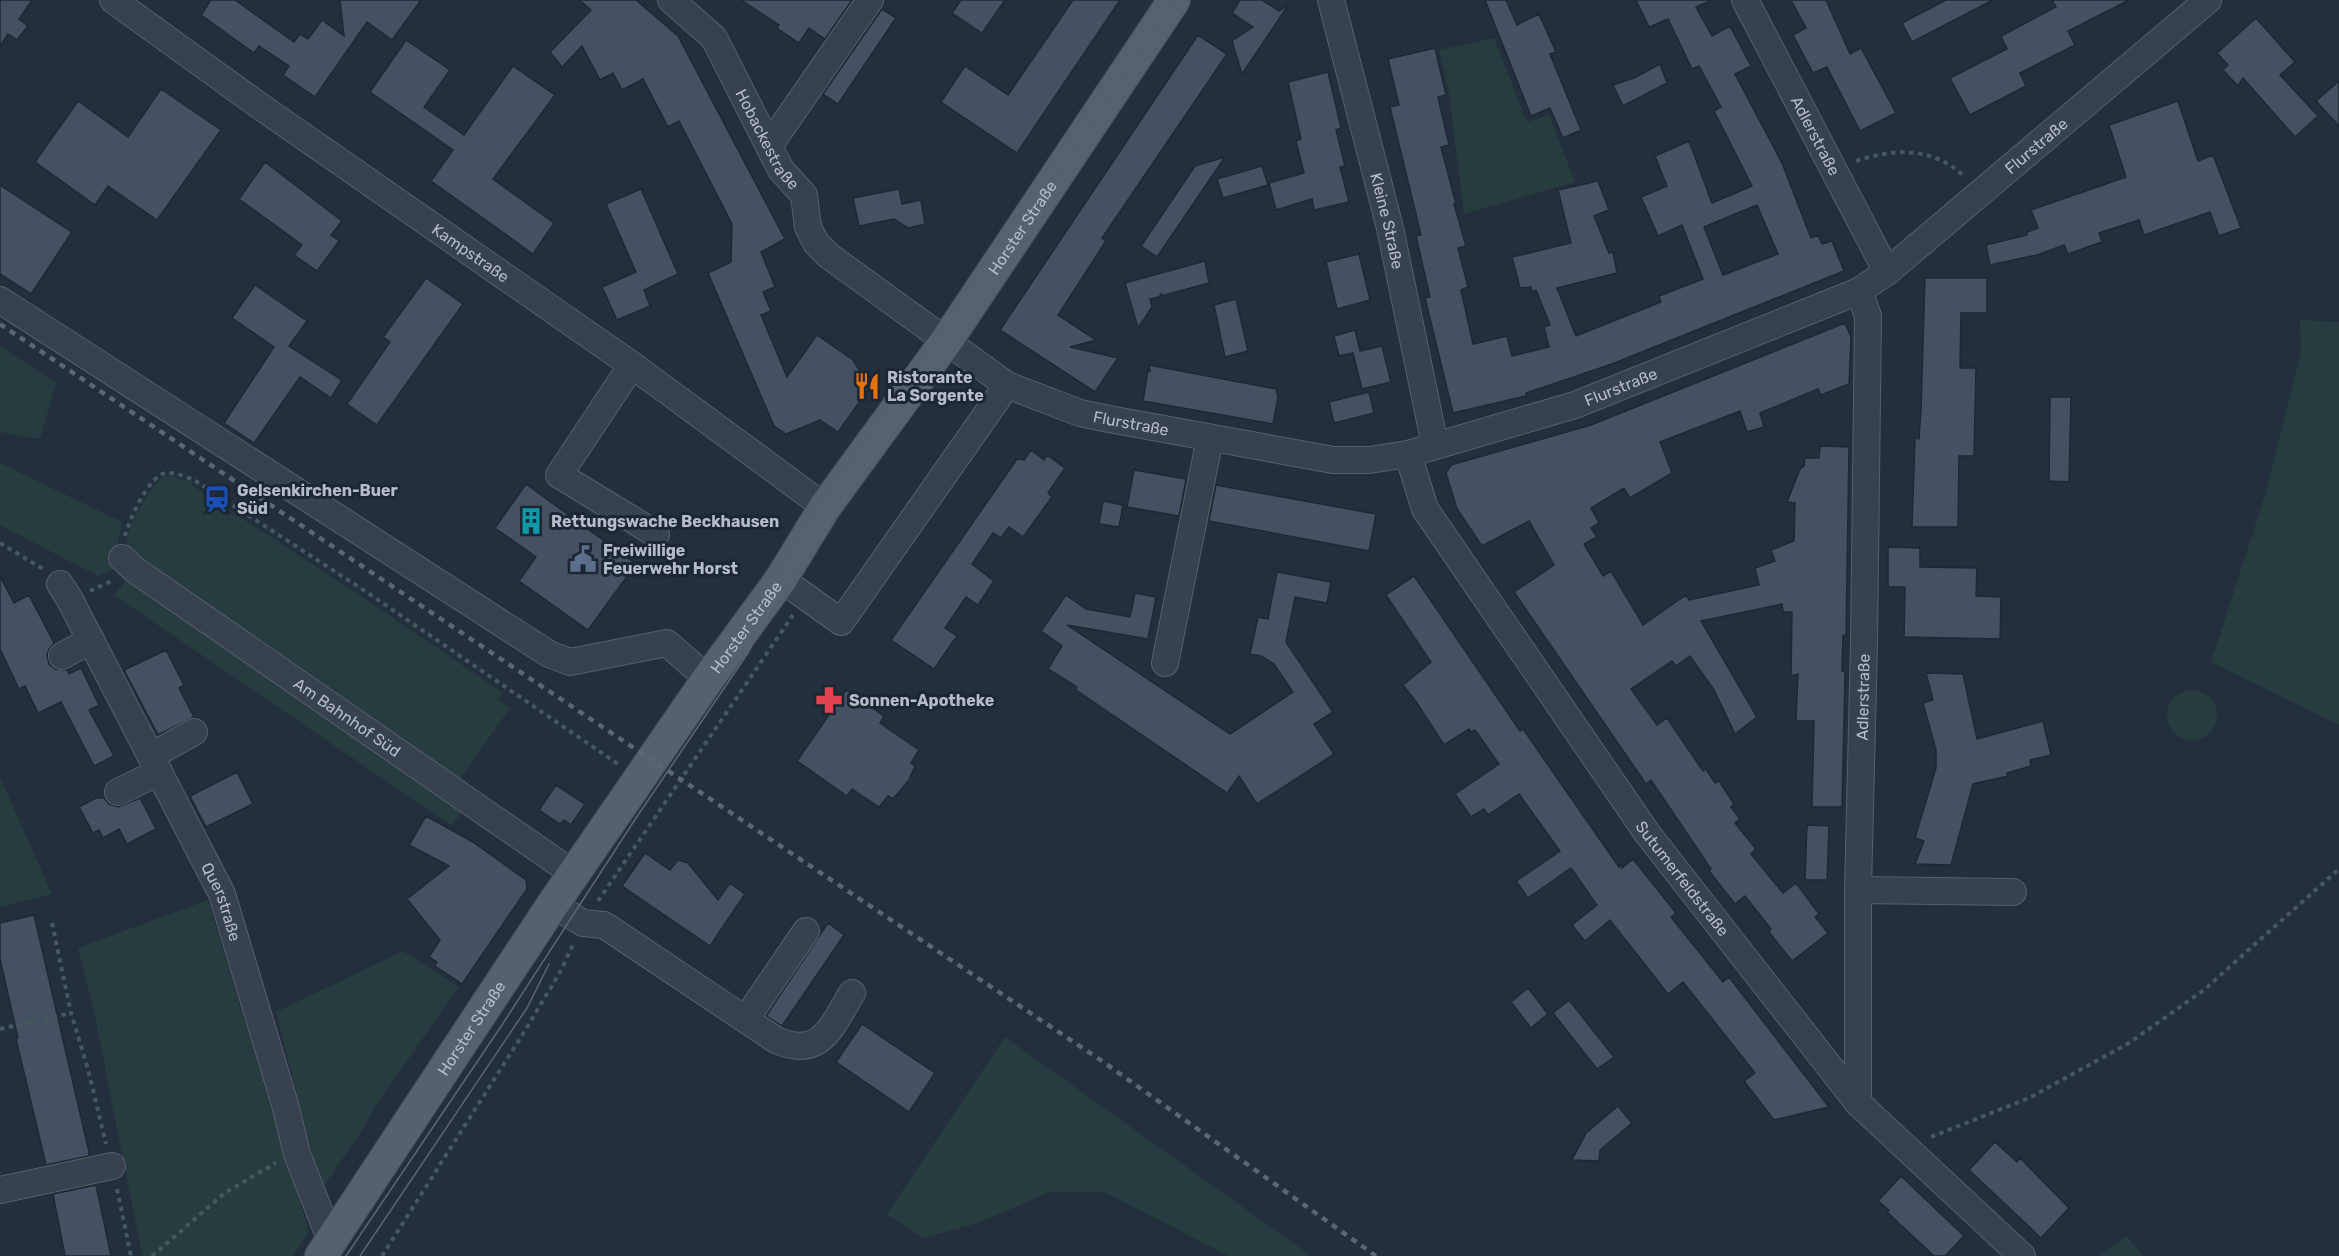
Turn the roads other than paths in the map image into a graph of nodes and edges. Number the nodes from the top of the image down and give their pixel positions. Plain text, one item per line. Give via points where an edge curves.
1 (113, 0) edge
2 (671, 0) edge
3 (870, 0) edge
4 (1174, 0) edge
5 (1331, 0) edge
6 (1745, 0) edge
7 (2208, 0) edge
8 (769, 146) junction
9 (1887, 272) junction
10 (1859, 291) junction
11 (0, 300) edge
12 (947, 340) junction
13 (632, 365) junction
14 (1007, 385) junction
15 (1210, 438) junction
16 (1435, 445) junction
17 (1408, 454) junction
18 (825, 507) junction
19 (656, 534) dead end
20 (128, 564) road end
21 (781, 579) junction
22 (65, 592) road end
23 (91, 640) junction
24 (62, 656) dead end
25 (1165, 663) dead end
26 (708, 678) junction
27 (194, 732) dead end
28 (155, 764) junction
29 (118, 792) dead end
30 (574, 874) junction
31 (1858, 890) junction
32 (2013, 892) dead end
33 (553, 904) junction
34 (806, 931) dead end
35 (852, 993) dead end
36 (746, 1019) junction
37 (1858, 1103) junction
38 (112, 1166) road end
39 (0, 1190) edge
40 (326, 1248) edge
41 (2022, 1256) edge

1 - 13 street, Kampstraße
2 - 8 street, Hobackestraße via 714,38
3 - 8 street
4 - 12 main road, Horster Straße
5 - 16 street, Kleine Straße via 1390,228
6 - 9 street, Adlerstraße
7 - 9 street, Flurstraße
8 - 12 street, Hobackestraße via 781,170 804,195 808,227 816,243
9 - 10 street, Flurstraße
10 - 16 street, Flurstraße via 1575,405
10 - 31 street, Adlerstraße via 1868,316
11 - 26 street via 549,654 570,662 667,644
12 - 14 street, Flurstraße
12 - 18 main road, Horster Straße
13 - 18 street, Kampstraße
13 - 19 street via 559,475
14 - 15 street, Flurstraße via 1080,413
14 - 21 street via 841,622
15 - 17 street, Flurstraße via 1333,460
15 - 25 street
16 - 17 street, Flurstraße
17 - 37 street, Sutumerfeldstraße via 1425,509 1647,834
18 - 21 main road, Horster Straße
20 - 30 street, Am Bahnhof Süd
21 - 26 main road, Horster Straße
22 - 23 street, Querstraße
23 - 24 street
23 - 28 street, Querstraße
26 - 30 main road, Horster Straße
27 - 28 street
28 - 29 street
28 - 40 street, Querstraße via 222,894
30 - 33 main road, Horster Straße
31 - 32 street
31 - 37 street, Adlerstraße
33 - 36 street via 604,925
33 - 40 main road, Horster Straße
34 - 36 street
35 - 36 street via 833,1024 811,1046 792,1047
37 - 41 street, Sutumerfeldstraße
38 - 39 street

